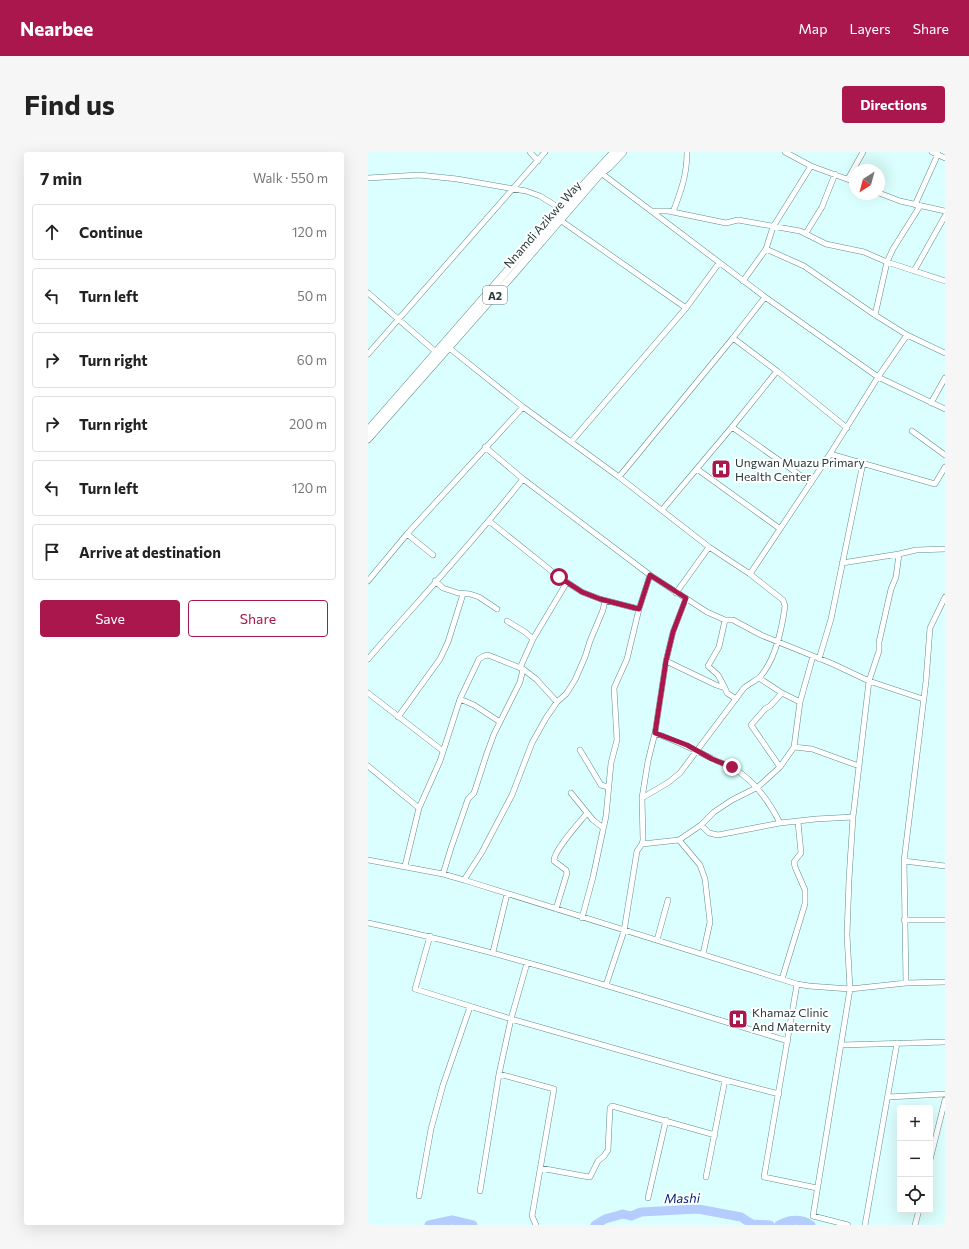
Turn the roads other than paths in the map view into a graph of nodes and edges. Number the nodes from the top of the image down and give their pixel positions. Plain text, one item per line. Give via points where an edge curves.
1 (530, 152) edge
2 (545, 152) edge
3 (613, 152) edge
4 (623, 152) edge
5 (687, 152) edge
6 (785, 152) edge
7 (863, 152) edge
8 (932, 152) edge
9 (938, 154) junction
10 (945, 158) edge
11 (538, 161) junction
12 (811, 166) junction
13 (601, 173) junction
14 (835, 174) junction
15 (368, 178) edge
16 (848, 179) joint
17 (513, 188) junction
18 (885, 195) edge
19 (917, 205) junction
20 (561, 209) junction
21 (945, 211) edge
22 (653, 212) junction
23 (673, 212) junction
24 (945, 216) edge
25 (560, 220) junction
26 (773, 227) junction
27 (806, 233) junction
28 (766, 249) junction
29 (887, 262) junction
30 (719, 263) junction
31 (914, 271) junction
32 (743, 281) junction
33 (945, 281) edge
34 (368, 293) edge
35 (764, 297) junction
36 (686, 308) junction
37 (875, 315) junction
38 (398, 318) junction
39 (907, 335) junction
40 (733, 338) junction
41 (448, 347) junction
42 (436, 352) junction
43 (945, 353) edge
44 (368, 354) edge
45 (777, 371) junction
46 (878, 377) junction
47 (945, 378) edge
48 (931, 403) junction
49 (523, 407) junction
50 (945, 409) edge
51 (732, 427) junction
52 (847, 428) junction
53 (368, 430) edge
54 (912, 431) dead end
55 (368, 439) edge
56 (571, 442) junction
57 (485, 447) junction
58 (830, 454) junction
59 (945, 455) edge
60 (863, 463) junction
61 (945, 467) edge
62 (697, 469) junction
63 (619, 476) junction
64 (523, 479) junction
65 (811, 483) junction
66 (662, 510) junction
67 (489, 521) junction
68 (779, 528) junction
69 (407, 534) junction
70 (709, 547) junction
71 (945, 549) edge
72 (433, 554) dead end
73 (899, 554) junction
74 (842, 563) junction
75 (750, 574) junction
76 (650, 575) junction
77 (368, 581) edge
78 (435, 581) junction
79 (567, 582) junction
80 (676, 593) junction
81 (463, 594) junction
82 (945, 597) edge
83 (686, 598) junction
84 (605, 600) junction
85 (497, 609) dead end
86 (639, 609) junction
87 (725, 620) junction
88 (507, 621) dead end
89 (533, 639) junction
90 (777, 641) junction
91 (813, 656) junction
92 (819, 659) junction
93 (368, 660) edge
94 (666, 661) junction
95 (522, 669) junction
96 (758, 678) junction
97 (869, 681) junction
98 (725, 688) junction
99 (368, 693) edge
100 (782, 693) junction
101 (460, 699) junction
102 (736, 699) junction
103 (923, 699) junction
104 (557, 702) junction
105 (800, 702) junction
106 (398, 717) junction
107 (500, 722) junction
108 (655, 733) junction
109 (794, 747) junction
110 (580, 750) dead end
111 (697, 750) junction
112 (443, 751) junction
113 (368, 766) edge
114 (859, 766) junction
115 (780, 767) junction
116 (608, 787) junction
117 (758, 787) junction
118 (571, 793) dead end
119 (642, 798) junction
120 (419, 808) junction
121 (587, 813) junction
122 (853, 817) junction
123 (798, 822) junction
124 (780, 823) junction
125 (702, 825) junction
126 (602, 827) junction
127 (679, 840) junction
128 (642, 844) junction
129 (368, 860) edge
130 (904, 861) junction
131 (405, 866) junction
132 (945, 866) edge
133 (443, 874) junction
134 (464, 880) junction
135 (507, 894) junction
136 (668, 900) dead end
137 (556, 909) junction
138 (582, 918) junction
139 (904, 920) junction
140 (945, 920) edge
141 (368, 923) edge
142 (624, 931) junction
143 (430, 936) junction
144 (657, 940) junction
145 (493, 952) junction
146 (703, 954) junction
147 (526, 963) junction
148 (782, 979) junction
149 (945, 982) edge
150 (906, 983) junction
151 (797, 984) junction
152 (606, 985) junction
153 (850, 989) junction
154 (470, 1007) junction
155 (511, 1019) junction
156 (788, 1041) junction
157 (945, 1042) edge
158 (897, 1043) junction
159 (840, 1045) junction
160 (499, 1074) junction
161 (725, 1080) junction
162 (779, 1094) junction
163 (945, 1094) edge
164 (888, 1097) junction
165 (945, 1100) edge
166 (666, 1120) junction
167 (714, 1134) junction
168 (933, 1148) edge
169 (540, 1168) junction
170 (706, 1177) dead end
171 (817, 1188) junction
172 (480, 1190) dead end
173 (419, 1196) dead end
174 (648, 1198) dead end
175 (918, 1213) edge
176 (536, 1225) edge
177 (848, 1225) edge
178 (864, 1225) edge
179 (915, 1225) edge

1 - 11 street
2 - 11 street
3 - 20 highway, Nnamdi Azikwe Way / A2
4 - 13 highway, Nnamdi Azikwe Way / A2
5 - 23 street via 684,182
6 - 12 street
7 - 16 street
8 - 9 street
9 - 10 street
9 - 19 street
11 - 17 street
12 - 14 street
12 - 26 street
13 - 22 street
13 - 25 highway, Nnamdi Azikwe Way / A2
14 - 16 street
14 - 27 street via 822,207
15 - 17 street via 419,175
17 - 20 street via 540,196
17 - 38 street
18 - 19 street
19 - 21 street
19 - 29 street
20 - 42 highway, Nnamdi Azikwe Way / A2
22 - 23 street
22 - 30 street
23 - 26 street via 726,223 738,220
24 - 31 street
25 - 36 street
25 - 41 highway, Nnamdi Azikwe Way / A2
26 - 27 street
26 - 28 street
27 - 29 street via 826,244 864,252
28 - 32 street
28 - 37 street via 804,266
29 - 31 street
29 - 37 street
30 - 32 street
30 - 36 street
31 - 33 street
32 - 35 street
34 - 38 street
35 - 40 street
35 - 46 street
36 - 56 street
37 - 39 street
38 - 42 street
38 - 44 street
39 - 43 street
39 - 46 street
40 - 45 street
40 - 63 street
41 - 49 street
41 - 55 highway, Nnamdi Azikwe Way / A2
42 - 53 highway, Nnamdi Azikwe Way / A2
45 - 51 street
45 - 52 street
46 - 48 street
46 - 52 street
47 - 48 street
48 - 50 street
49 - 56 street
49 - 57 street
51 - 62 street
51 - 65 street
52 - 58 street
54 - 59 street
56 - 63 street
57 - 64 street
57 - 69 street
58 - 60 street
58 - 65 street
60 - 61 street via 935,484
60 - 74 street
62 - 66 street
62 - 68 street
63 - 66 street
64 - 67 street
64 - 76 street
65 - 68 street
66 - 70 street
67 - 78 street
67 - 79 street
68 - 75 street
69 - 72 street
69 - 77 street
70 - 75 street
70 - 80 street
71 - 73 street via 916,550
73 - 74 street
73 - 97 street via 879,651
74 - 92 street via 831,619
75 - 90 street via 782,600 785,606
76 - 80 street
76 - 86 street
78 - 81 street via 443,588
78 - 93 street
79 - 84 street via 582,592
79 - 89 street
80 - 83 street
81 - 85 street via 479,597
81 - 106 street via 440,659
82 - 103 street via 930,628
83 - 87 street
83 - 94 street via 673,632
84 - 86 street
84 - 104 street via 575,680
86 - 116 street via 627,659 614,688 617,740 610,763
87 - 90 street via 733,620
87 - 98 street via 719,647 708,666 718,675
88 - 89 street
89 - 95 street
90 - 91 street
90 - 96 street via 769,665
91 - 92 street
91 - 105 street
92 - 97 street
94 - 98 street
94 - 108 street
95 - 101 street via 488,655 484,656 479,659
95 - 104 street via 536,679
95 - 107 street via 520,682
96 - 100 street
96 - 102 street via 744,688
97 - 103 street
97 - 114 street
98 - 102 street via 727,693
99 - 106 street
100 - 105 street
100 - 115 street via 751,725
101 - 107 street
101 - 112 street
102 - 111 street
103 - 130 street
104 - 134 street via 532,743 512,795
105 - 109 street
106 - 112 street
107 - 133 street via 486,753 474,793 468,799
108 - 111 street
108 - 119 street
109 - 114 street via 812,749
109 - 115 street
110 - 116 street via 601,785
111 - 117 street via 732,767
111 - 119 street via 680,773
112 - 120 street
113 - 120 street
114 - 122 street
115 - 117 street
116 - 126 street
117 - 124 street
117 - 125 street via 714,812
118 - 121 street
119 - 128 street
120 - 131 street
121 - 126 street
121 - 137 street via 553,858 567,873
122 - 123 street
122 - 153 street via 847,935
123 - 124 street
123 - 148 street via 801,853 794,862 805,890 804,904
124 - 125 street via 718,835 709,833
125 - 127 street
126 - 138 street
127 - 128 street
127 - 146 street via 700,866 705,879 710,922
128 - 142 street via 637,851
129 - 131 street
130 - 132 street
130 - 139 street
131 - 133 street
133 - 134 street
134 - 135 street
135 - 137 street
135 - 145 street
136 - 144 street
137 - 138 street
138 - 142 street
139 - 140 street
139 - 150 street
141 - 143 street
142 - 144 street
142 - 152 street
143 - 145 street
143 - 154 street via 415,989
144 - 146 street
145 - 147 street
146 - 148 street
147 - 152 street
147 - 155 street
148 - 151 street
149 - 150 street
150 - 153 street
151 - 153 street
151 - 156 street
152 - 156 street
153 - 159 street
154 - 155 street
154 - 173 street via 431,1129
155 - 160 street
155 - 161 street
156 - 162 street
157 - 158 street
158 - 159 street
158 - 164 street
159 - 171 street
160 - 169 street via 554,1089
160 - 172 street
161 - 162 street
161 - 167 street
162 - 171 street via 764,1177
163 - 164 street
164 - 178 street
165 - 168 street
166 - 167 street
166 - 169 street via 612,1106 608,1150 590,1176
166 - 174 street
167 - 170 street
169 - 176 street via 532,1216
171 - 177 street via 813,1216
175 - 179 street

